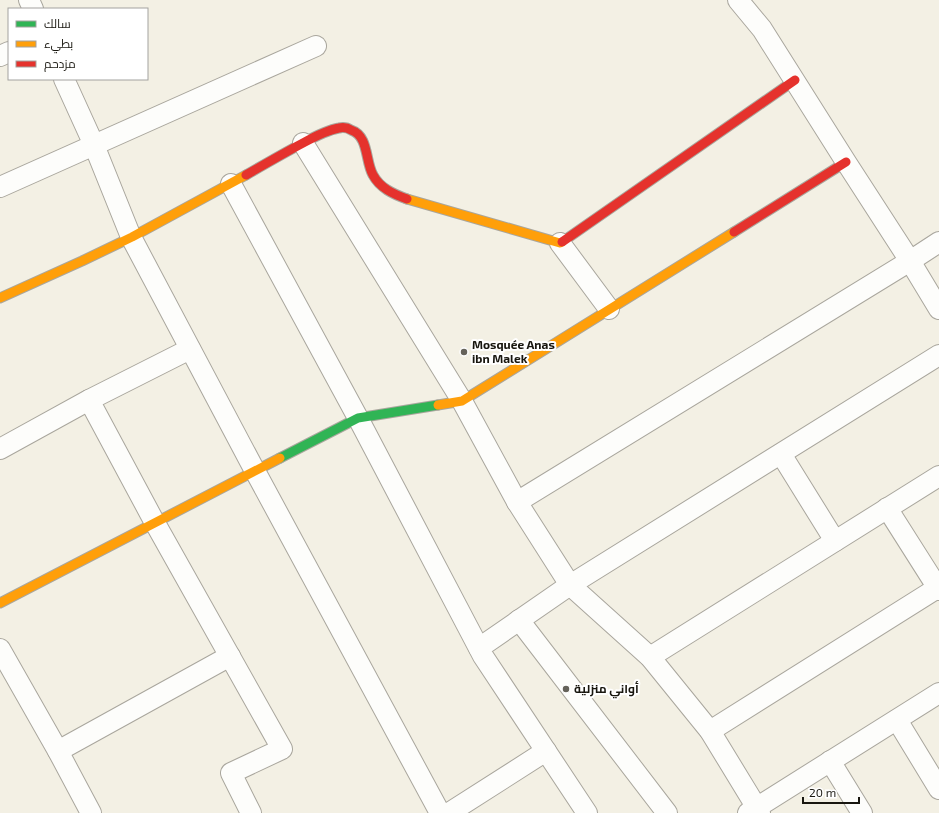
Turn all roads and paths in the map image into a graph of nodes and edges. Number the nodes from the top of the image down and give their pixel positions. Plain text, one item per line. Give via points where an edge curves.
1 (738, 0) edge
2 (316, 46) dead end
3 (64, 80) edge
4 (794, 80) junction
5 (303, 143) junction
6 (94, 145) junction
7 (846, 162) junction
8 (231, 184) junction
9 (0, 187) edge
10 (131, 237) junction
11 (939, 242) edge
12 (560, 243) junction
13 (910, 261) junction
14 (0, 298) edge
15 (609, 309) junction
16 (939, 309) edge
17 (190, 349) junction
18 (939, 356) edge
19 (90, 400) junction
20 (462, 401) junction
21 (358, 418) junction
22 (0, 449) edge
23 (781, 454) junction
24 (255, 472) junction
25 (939, 476) edge
26 (517, 502) junction
27 (887, 508) junction
28 (156, 523) junction
29 (835, 541) junction
30 (570, 585) junction
31 (939, 588) edge
32 (0, 603) edge
33 (519, 620) junction
34 (478, 648) junction
35 (0, 649) edge
36 (230, 656) junction
37 (650, 656) junction
38 (939, 693) edge
39 (896, 720) junction
40 (710, 731) junction
41 (58, 751) junction
42 (546, 751) junction
43 (830, 761) junction
44 (939, 789) edge
45 (755, 811) edge
46 (91, 813) edge
47 (251, 813) edge
48 (440, 813) edge
49 (449, 813) edge
50 (587, 813) edge
51 (667, 813) edge
52 (862, 813) edge

1 - 4 street via 762,29
2 - 6 street
3 - 6 street
4 - 7 street
4 - 12 street
5 - 8 street
5 - 12 street via 331,130 346,127 358,133 364,141 370,170 375,179 383,188 395,195
5 - 20 street
6 - 9 street
6 - 10 street
7 - 13 street
7 - 15 street
8 - 10 street
8 - 21 street
10 - 14 street
10 - 17 street
11 - 13 street
12 - 15 street
13 - 16 street
13 - 26 street
15 - 20 street
17 - 19 street
17 - 24 street
18 - 23 street
19 - 22 street
19 - 28 street
20 - 21 street
20 - 26 street
21 - 24 street
21 - 34 street
23 - 29 street
23 - 30 street
24 - 28 street
24 - 48 street
25 - 27 street
26 - 30 street
27 - 29 street
27 - 31 street
28 - 32 street
28 - 36 street
29 - 37 street
30 - 33 street
30 - 37 street
31 - 40 street
33 - 34 street
33 - 51 street
34 - 42 street
35 - 41 street
36 - 41 street
36 - 47 street via 282,749 231,773
37 - 40 street
38 - 39 street
39 - 43 street
39 - 44 street
40 - 45 street
41 - 46 street
42 - 49 street
42 - 50 street
43 - 45 street
43 - 52 street

